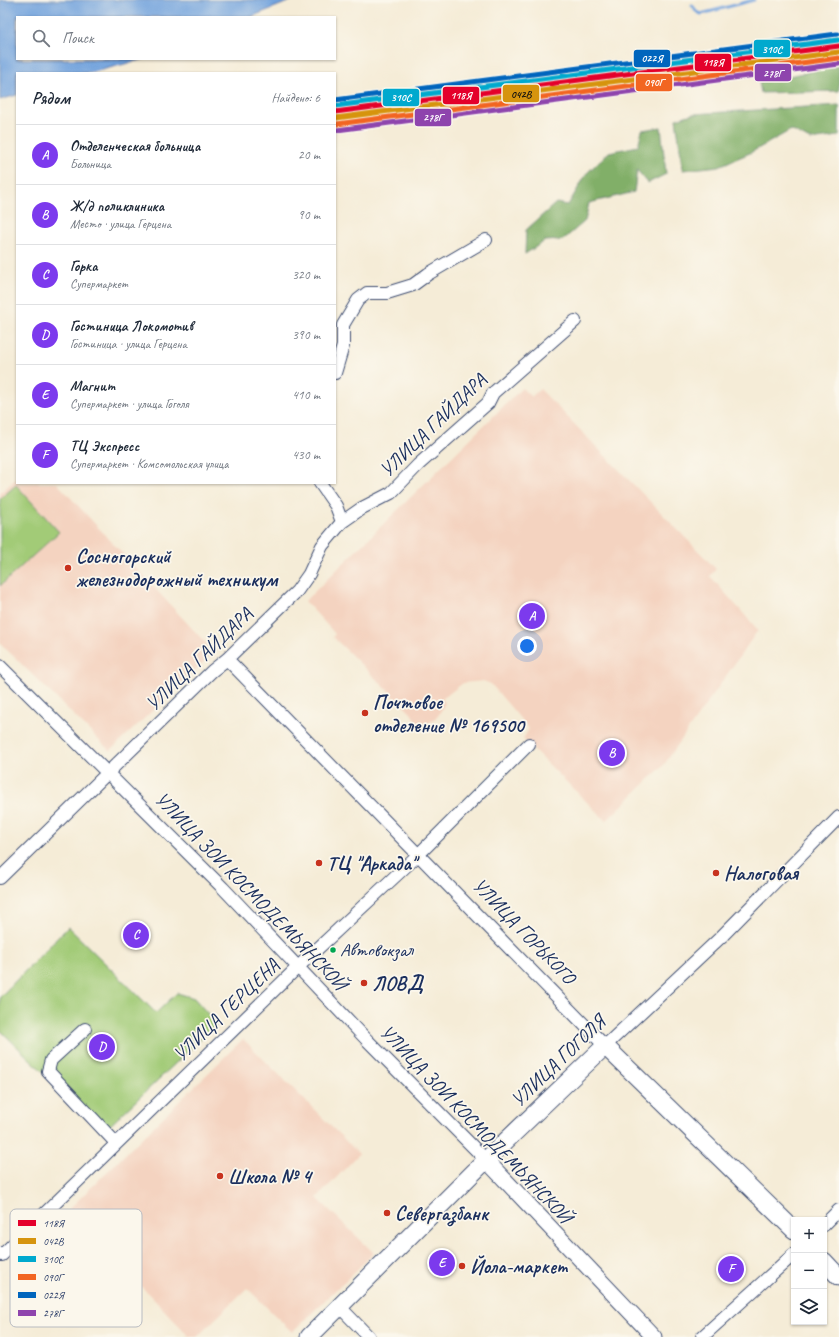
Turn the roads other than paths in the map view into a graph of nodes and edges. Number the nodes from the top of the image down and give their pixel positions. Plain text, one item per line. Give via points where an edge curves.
1 (486, 240) dead end
2 (575, 321) dead end
3 (336, 370) edge
4 (321, 484) edge
5 (342, 522) junction
6 (227, 659) junction
7 (0, 666) edge
8 (529, 744) dead end
9 (109, 773) junction
10 (839, 817) edge
11 (418, 855) junction
12 (0, 878) edge
13 (298, 967) junction
14 (85, 1029) dead end
15 (605, 1046) junction
16 (116, 1143) junction
17 (486, 1160) junction
18 (48, 1209) edge
19 (839, 1210) edge
20 (827, 1222) edge
21 (791, 1227) edge
22 (10, 1245) edge
23 (1, 1254) edge
24 (791, 1257) edge
25 (827, 1263) edge
26 (839, 1277) edge
27 (339, 1306) junction
28 (309, 1337) edge
29 (369, 1337) edge
30 (654, 1337) edge
31 (702, 1337) edge

1 - 3 street via 413,285 387,293 367,293 358,300 343,325 342,351
2 - 5 street, УЛИЦА ГАЙДАРА via 494,393 488,403 418,465 391,493
4 - 5 street via 336,506
5 - 6 street, УЛИЦА ГАЙДАРА via 322,546 309,574 297,591
6 - 9 street, УЛИЦА ГАЙДАРА
6 - 11 street, УЛИЦА ГОРЬКОГО
7 - 9 street, УЛИЦА ЗОИ КОСМОДЕМЬЯНСКОЙ
8 - 11 street, УЛИЦА ГЕРЦЕНА
9 - 12 street, УЛИЦА ГАЙДАРА
9 - 13 street, УЛИЦА ЗОИ КОСМОДЕМЬЯНСКОЙ
10 - 15 street, УЛИЦА ГОГОЛЯ via 721,937
11 - 13 street, УЛИЦА ГЕРЦЕНА
11 - 15 street, УЛИЦА ГОРЬКОГО
13 - 16 street, УЛИЦА ГЕРЦЕНА
13 - 17 street, УЛИЦА ЗОИ КОСМОДЕМЬЯНСКОЙ
14 - 16 street via 51,1060 48,1071
15 - 17 main road, УЛИЦА ГОГОЛЯ
15 - 21 main road, УЛИЦА ГОРЬКОГО
16 - 18 street, УЛИЦА ГЕРЦЕНА
17 - 27 main road, УЛИЦА ГОГОЛЯ
17 - 30 street, УЛИЦА ЗОИ КОСМОДЕМЬЯНСКОЙ
19 - 20 street
22 - 23 street, УЛИЦА ГЕРЦЕНА
24 - 31 street
25 - 26 main road
27 - 28 main road, УЛИЦА ГОГОЛЯ
27 - 29 street

